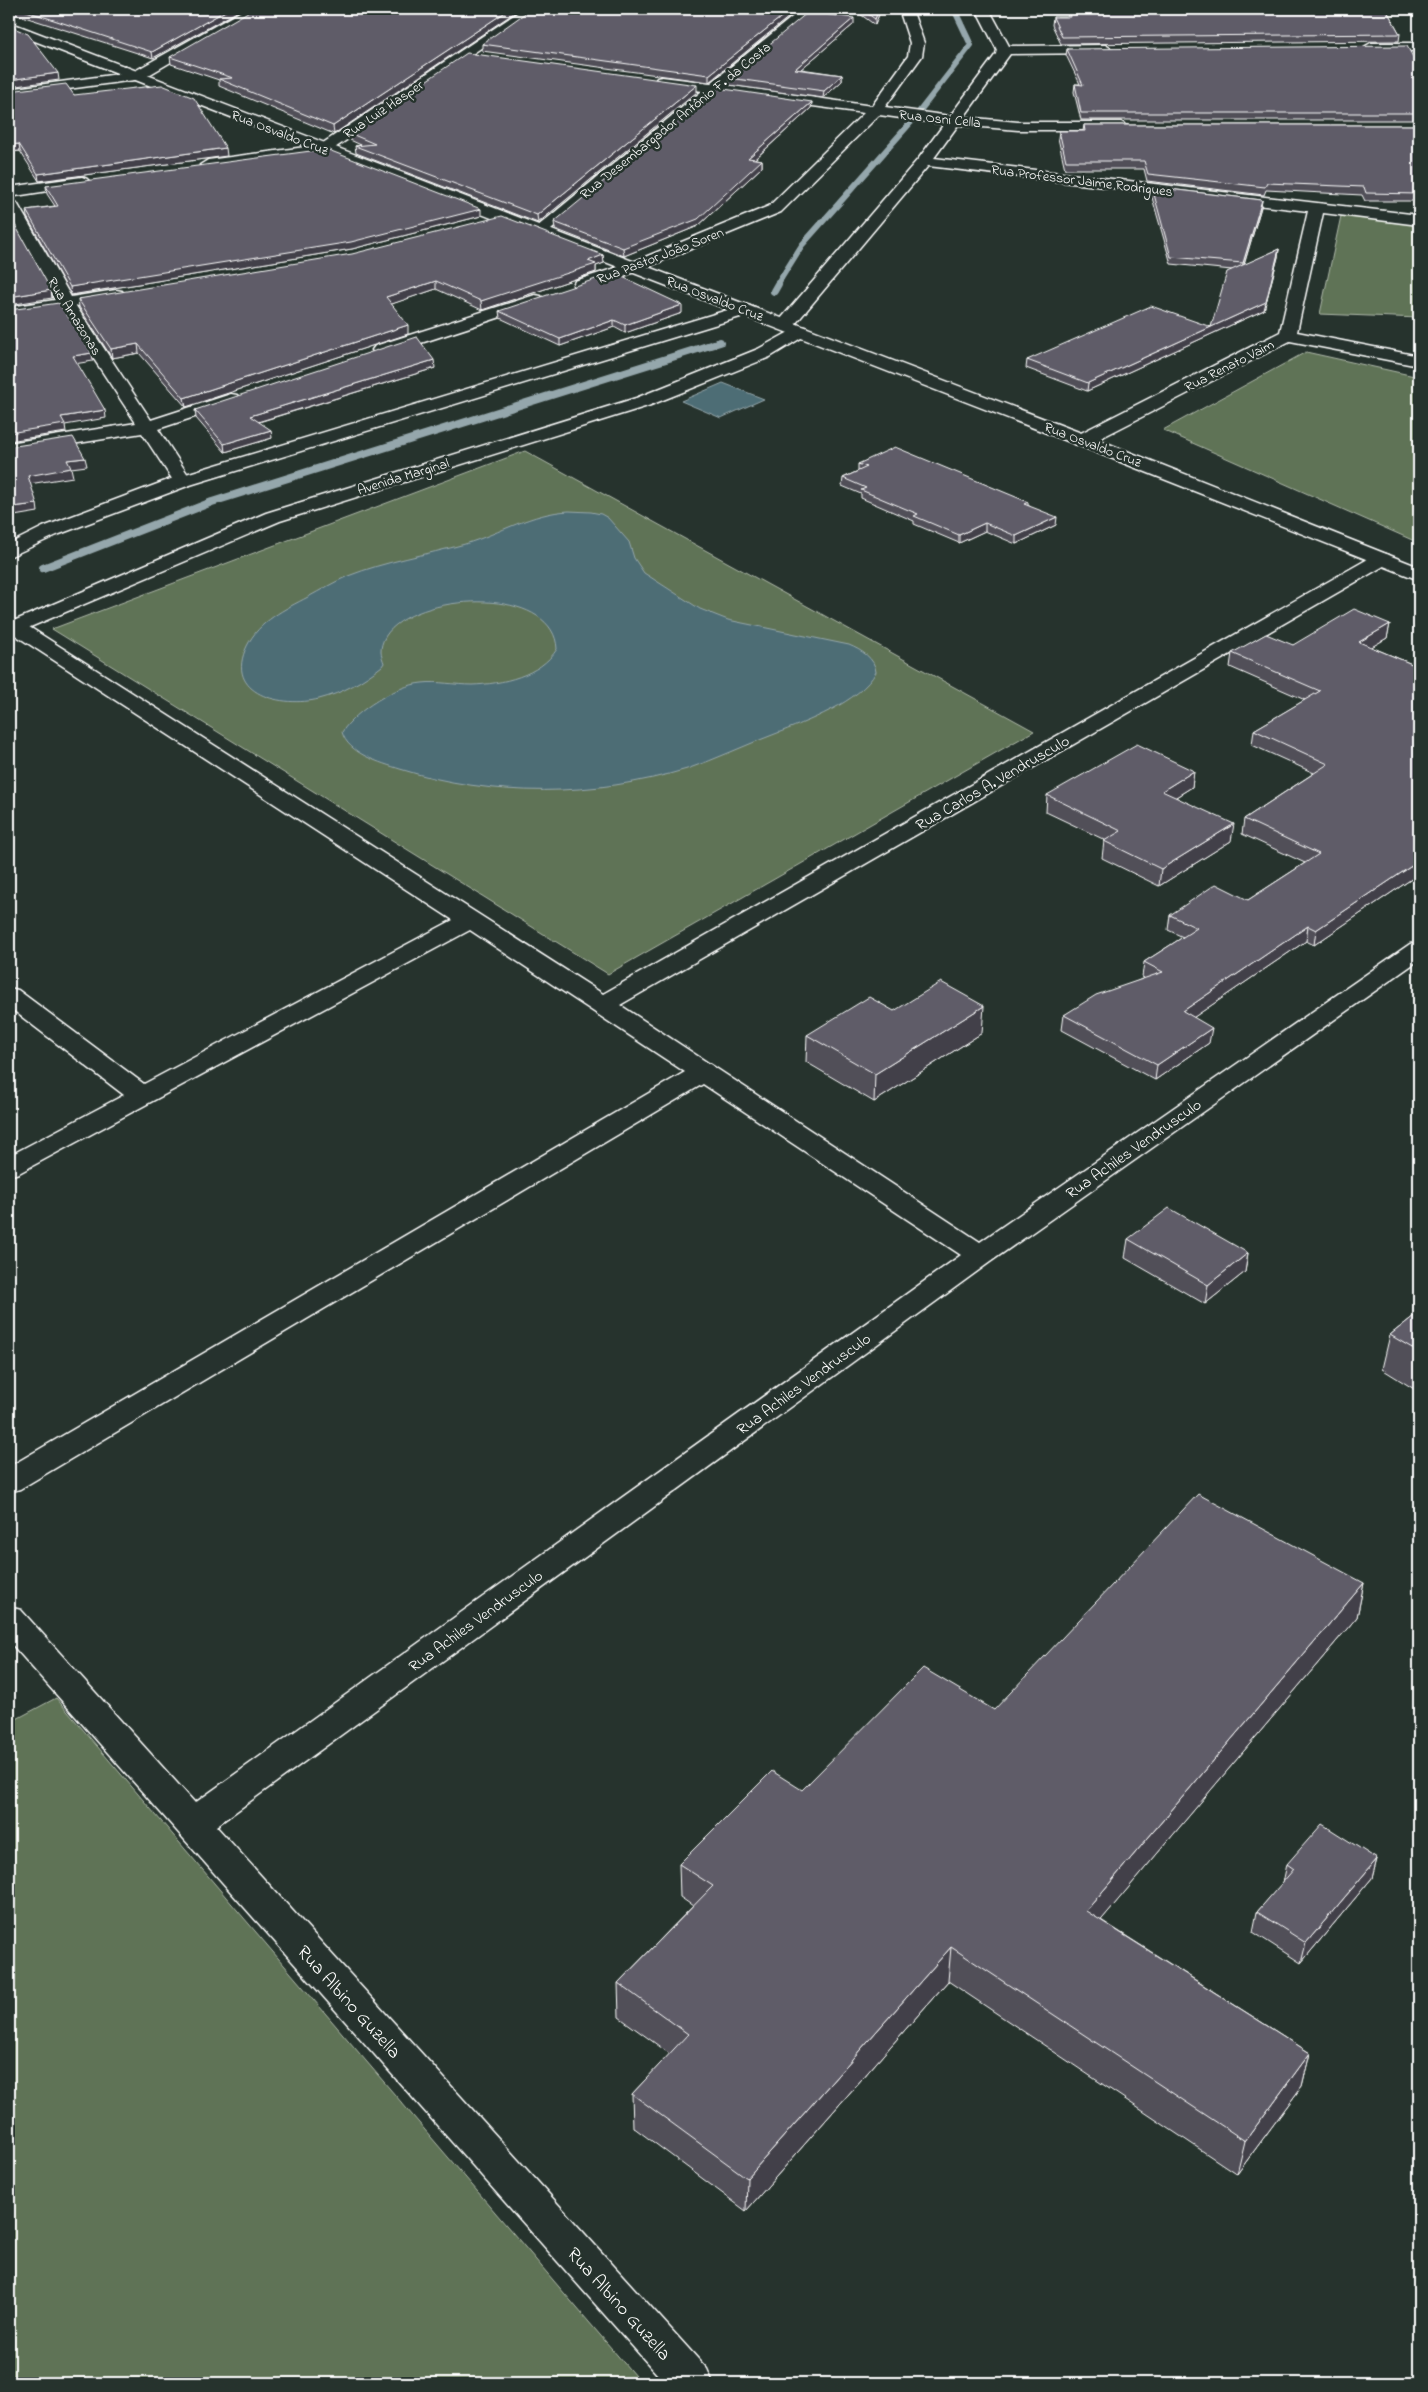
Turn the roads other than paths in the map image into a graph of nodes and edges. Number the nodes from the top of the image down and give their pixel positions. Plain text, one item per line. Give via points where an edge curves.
1 (254, 9) edge
2 (531, 9) edge
3 (810, 9) edge
4 (906, 9) edge
5 (984, 9) edge
6 (1417, 9) edge
7 (1419, 12) edge
8 (9, 26) edge
9 (1360, 47) edge
10 (1419, 47) edge
11 (1123, 49) edge
12 (1004, 50) junction
13 (465, 54) junction
14 (484, 56) edge
15 (137, 76) junction
16 (653, 80) edge
17 (712, 88) junction
18 (9, 93) edge
19 (875, 111) junction
20 (956, 121) junction
21 (1136, 126) edge
22 (324, 149) junction
23 (924, 161) junction
24 (196, 166) edge
25 (97, 180) edge
26 (9, 192) edge
27 (9, 203) edge
28 (1316, 209) junction
29 (504, 216) junction
30 (1419, 220) edge
31 (475, 224) edge
32 (540, 231) junction
33 (634, 267) junction
34 (569, 289) edge
35 (132, 292) edge
36 (550, 295) edge
37 (66, 304) junction
38 (744, 310) junction
39 (9, 312) edge
40 (793, 328) junction
41 (1288, 334) junction
42 (362, 356) edge
43 (1419, 361) edge
44 (250, 393) edge
45 (147, 427) junction
46 (1082, 440) junction
47 (9, 449) edge
48 (183, 481) junction
49 (9, 551) edge
50 (1382, 559) junction
51 (1419, 574) edge
52 (12, 629) edge
53 (472, 920) junction
54 (1419, 949) edge
55 (9, 995) edge
56 (602, 1005) junction
57 (704, 1072) junction
58 (143, 1096) junction
59 (9, 1167) edge
60 (980, 1255) junction
61 (9, 1481) edge
62 (9, 1619) edge
63 (192, 1824) junction
64 (692, 2383) edge

1 - 15 main road
2 - 13 main road, Rua Luiz Hasper
3 - 17 main road, Rua Desembargador Antônio F. da Costa
4 - 19 main road, Rua Pastor João Soren via 917,43 915,56
5 - 12 main road
6 - 7 main road
8 - 15 main road, Rua Osvaldo Cruz
9 - 10 main road
11 - 12 main road
12 - 20 main road
13 - 14 main road
13 - 22 main road, Rua Luiz Hasper
15 - 18 main road
15 - 22 main road, Rua Osvaldo Cruz
16 - 17 main road, Rua Osni Cella
17 - 19 main road, Rua Osni Cella
17 - 32 main road, Rua Desembargador Antônio F. da Costa
19 - 20 main road, Rua Osni Cella
19 - 33 main road, Rua Pastor João Soren via 775,209
20 - 21 main road, Rua Osni Cella via 1018,126
20 - 23 main road
22 - 24 main road, Rua Luiz Hasper
22 - 29 main road, Rua Osvaldo Cruz
23 - 28 main road, Rua Professor Jaime Rodrigues
23 - 40 main road
25 - 26 main road
27 - 37 main road, Rua Amazonas
28 - 30 main road, Rua Professor Jaime Rodrigues
28 - 41 main road, Rua Renato Vaim
29 - 31 main road
29 - 32 main road, Rua Osvaldo Cruz
32 - 33 main road, Rua Osvaldo Cruz
33 - 34 main road, Rua Pastor João Soren
33 - 38 main road, Rua Osvaldo Cruz
35 - 37 main road
36 - 42 main road
37 - 39 main road
37 - 45 main road, Rua Amazonas
38 - 40 main road, Rua Osvaldo Cruz
38 - 48 main road
40 - 46 main road, Rua Osvaldo Cruz
40 - 52 main road, Avenida Marginal via 764,353 642,402 273,517
41 - 43 main road
41 - 46 main road, Rua Renato Vaim
44 - 45 main road
45 - 47 main road
45 - 48 main road, Rua Amazonas
46 - 50 main road, Rua Osvaldo Cruz
48 - 49 main road via 50,531
50 - 51 main road, Rua Osvaldo Cruz
50 - 56 main road, Rua Carlos A. Vendrusculo
52 - 53 main road
53 - 56 main road
53 - 58 main road
54 - 60 main road, Rua Achiles Vendrusculo
55 - 58 main road
56 - 57 main road
57 - 60 main road
57 - 61 main road
58 - 59 main road
60 - 63 main road, Rua Achiles Vendrusculo
62 - 63 main road, Rua Albino Guzella
63 - 64 main road, Rua Albino Guzella

